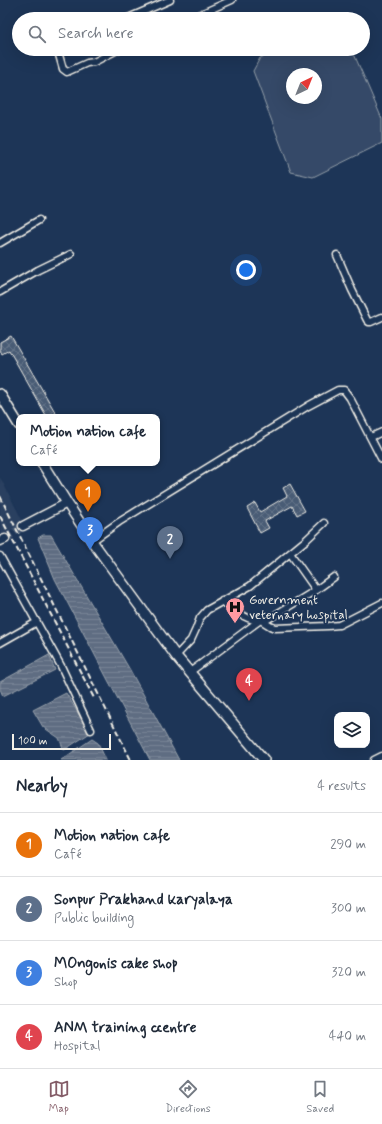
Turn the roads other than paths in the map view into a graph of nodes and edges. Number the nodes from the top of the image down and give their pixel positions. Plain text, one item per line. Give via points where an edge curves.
1 (170, 0) edge
2 (232, 0) edge
3 (142, 12) edge
4 (205, 12) edge
5 (59, 56) edge
6 (106, 56) edge
7 (39, 220) dead end
8 (0, 243) edge
9 (71, 254) dead end
10 (337, 255) dead end
11 (0, 292) edge
12 (382, 317) edge
13 (0, 394) edge
14 (16, 420) edge
15 (382, 432) edge
16 (370, 437) junction
17 (382, 460) edge
18 (44, 466) edge
19 (67, 504) junction
20 (324, 523) dead end
21 (23, 526) tunnel mouth
22 (92, 541) junction
23 (290, 553) junction
24 (0, 556) edge
25 (334, 577) dead end
26 (316, 590) junction
27 (222, 601) junction
28 (382, 603) edge
29 (261, 621) junction
30 (37, 622) junction
31 (0, 643) edge
32 (176, 656) junction
33 (190, 672) junction
34 (91, 730) dead end
35 (382, 756) edge
36 (264, 760) edge
37 (374, 760) edge

1 - 3 street
2 - 4 street
5 - 6 street via 63,70 67,72
7 - 8 street
9 - 11 street
10 - 12 street via 367,320 371,322
13 - 14 main road
15 - 16 street
16 - 17 street
16 - 22 street via 346,392 338,390 119,522
18 - 19 main road
19 - 21 street
19 - 22 main road
20 - 23 street
22 - 32 main road
23 - 26 street
23 - 27 street via 250,586
24 - 30 street
25 - 26 street
26 - 29 street via 269,620
27 - 29 street via 240,614
27 - 32 street via 207,610 200,618 191,640
28 - 29 street via 333,626 276,628
29 - 33 street
30 - 31 street
30 - 34 street
32 - 33 main road
33 - 36 main road
35 - 37 street

